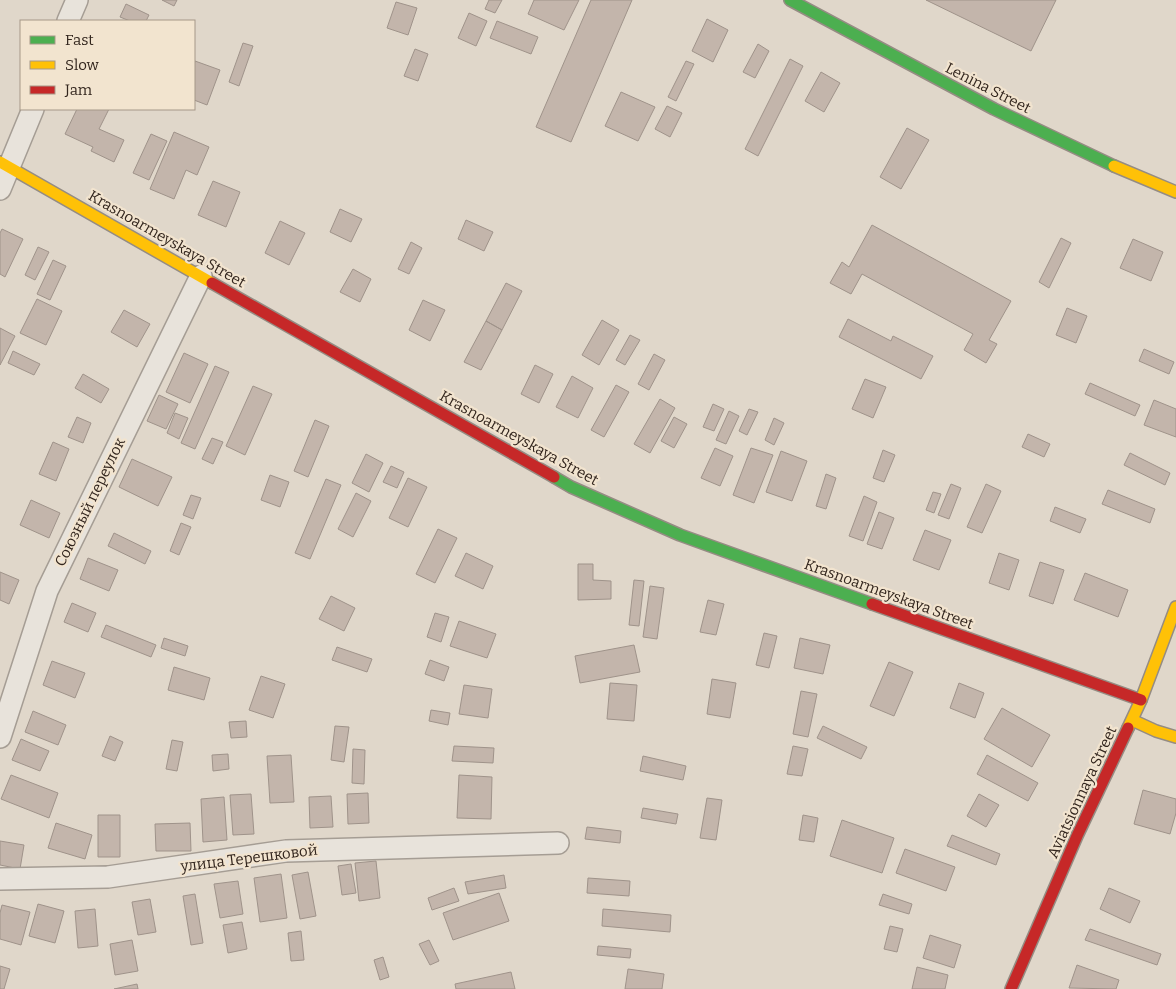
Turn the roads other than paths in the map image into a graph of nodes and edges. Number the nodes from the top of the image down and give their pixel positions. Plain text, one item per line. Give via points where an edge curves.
1 (77, 0) edge
2 (790, 0) edge
3 (68, 20) edge
4 (33, 110) edge
5 (5, 165) edge
6 (0, 189) edge
7 (1176, 192) edge
8 (201, 276) junction
9 (1176, 606) edge
10 (1141, 700) junction
11 (1132, 720) junction
12 (0, 737) edge
13 (1176, 737) edge
14 (558, 843) dead end
15 (0, 879) edge
16 (1011, 989) edge

1 - 3 street
2 - 7 street, Lenina Street via 994,109
4 - 5 street
5 - 6 street
5 - 8 street, Krasnoarmeyskaya Street
8 - 10 street, Krasnoarmeyskaya Street via 571,486 680,535
8 - 12 street, Союзный переулок via 47,591
9 - 10 street, Aviatsionnaya Street
10 - 11 street, Aviatsionnaya Street
11 - 13 street
11 - 16 street, Aviatsionnaya Street via 1073,845
14 - 15 street, улица Терешковой via 286,851 108,876

